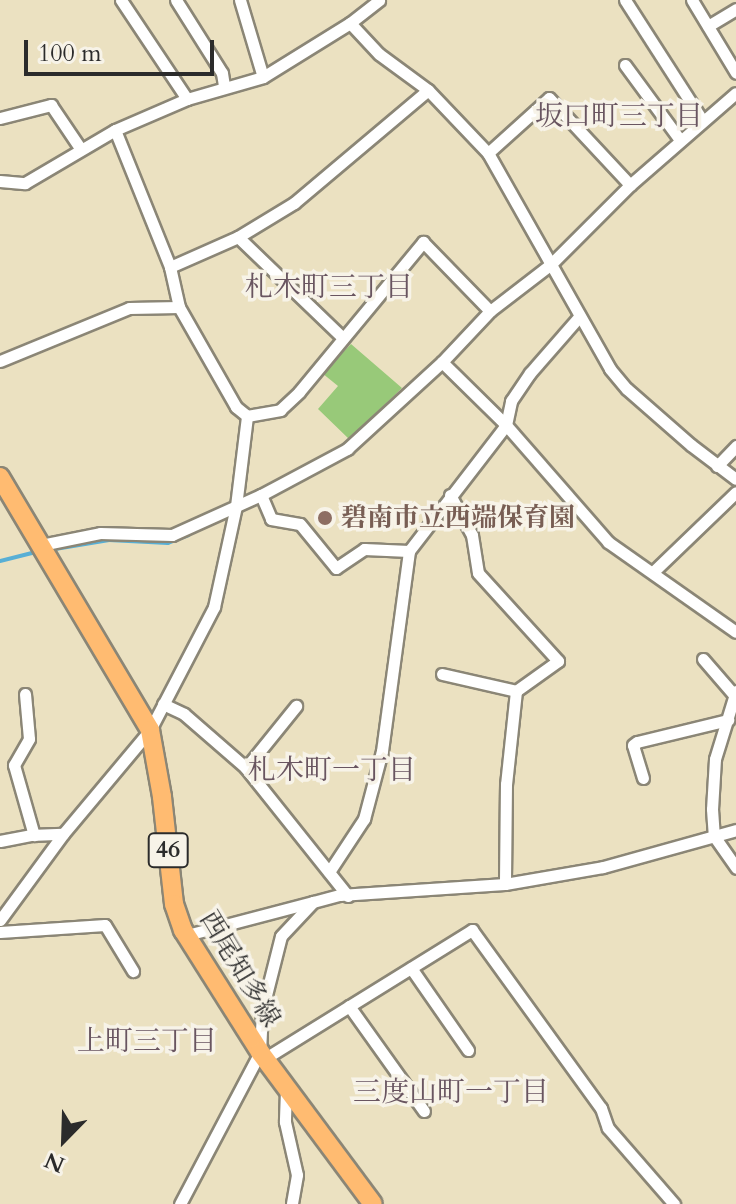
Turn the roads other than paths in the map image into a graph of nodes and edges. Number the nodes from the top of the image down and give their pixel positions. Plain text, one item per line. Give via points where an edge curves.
1 (121, 0) edge
2 (176, 0) edge
3 (240, 0) edge
4 (379, 0) edge
5 (625, 0) edge
6 (692, 0) edge
7 (736, 9) edge
8 (350, 23) junction
9 (708, 26) junction
10 (625, 65) dead end
11 (736, 73) edge
12 (263, 77) junction
13 (224, 86) junction
14 (428, 90) junction
15 (734, 97) edge
16 (187, 99) junction
17 (0, 118) edge
18 (702, 120) junction
19 (115, 130) junction
20 (680, 140) junction
21 (80, 148) junction
22 (488, 153) junction
23 (0, 181) edge
24 (630, 185) junction
25 (238, 237) junction
26 (550, 265) junction
27 (170, 267) junction
28 (179, 307) junction
29 (490, 311) junction
30 (578, 318) junction
31 (342, 337) junction
32 (0, 361) edge
33 (442, 362) junction
34 (247, 416) junction
35 (506, 425) junction
36 (736, 446) edge
37 (717, 466) junction
38 (0, 477) edge
39 (736, 479) edge
40 (736, 492) edge
41 (261, 495) junction
42 (450, 495) junction
43 (236, 506) junction
44 (41, 545) junction
45 (409, 551) junction
46 (653, 572) junction
47 (736, 632) edge
48 (703, 659) dead end
49 (442, 674) dead end
50 (516, 691) junction
51 (735, 693) edge
52 (25, 694) dead end
53 (163, 704) junction
54 (296, 706) dead end
55 (728, 720) junction
56 (150, 730) junction
57 (246, 768) junction
58 (643, 778) dead end
59 (736, 830) edge
60 (63, 834) junction
61 (34, 835) junction
62 (714, 836) junction
63 (0, 841) edge
64 (736, 868) edge
65 (329, 872) junction
66 (505, 884) junction
67 (348, 896) junction
68 (313, 902) junction
69 (0, 920) edge
70 (0, 932) edge
71 (187, 935) junction
72 (411, 968) junction
73 (133, 971) dead end
74 (349, 1006) junction
75 (468, 1050) dead end
76 (262, 1056) junction
77 (286, 1089) junction
78 (424, 1111) dead end
79 (180, 1204) edge
80 (292, 1204) edge
81 (373, 1204) edge
82 (674, 1204) edge

1 - 16 street
2 - 13 street via 222,73
3 - 12 street
4 - 8 street
5 - 18 street
6 - 9 street
7 - 9 street
8 - 12 street
8 - 14 street via 379,54
9 - 11 street
10 - 20 street
12 - 13 street
13 - 16 street
14 - 22 street
14 - 25 street via 294,203
15 - 18 street
16 - 19 street
17 - 21 street via 51,105
18 - 20 street
19 - 21 street
19 - 27 street
20 - 24 street
21 - 23 street via 25,183
22 - 24 street via 549,98
22 - 26 street
24 - 26 street
25 - 27 street
25 - 31 street
26 - 29 street
26 - 30 street
27 - 28 street
28 - 32 street via 129,308
28 - 34 street via 236,407
29 - 31 street via 423,242
29 - 33 street
30 - 35 street via 511,401
30 - 37 street via 627,389
31 - 34 street via 280,410
33 - 35 street
33 - 41 street via 347,449
34 - 43 street
35 - 42 street
35 - 46 street via 608,542
36 - 37 street
37 - 39 street
38 - 44 main road, 西尾知多線 / 46
40 - 46 street
41 - 43 street
41 - 45 street via 271,519 300,524 336,568 364,549
42 - 45 street
42 - 50 street via 472,535 478,573 558,661
43 - 44 street via 172,535 100,533
43 - 53 street via 214,607
44 - 56 main road, 西尾知多線 / 46
45 - 65 street via 382,751 364,819
46 - 47 street
48 - 51 street
49 - 50 street
50 - 66 street via 506,784
51 - 55 street
52 - 61 street via 29,739 14,765
53 - 56 street
53 - 57 street via 184,714
54 - 57 street
55 - 58 street via 637,742 633,745
55 - 62 street via 712,773
56 - 60 street
56 - 71 main road, 西尾知多線 / 46 via 174,904
57 - 65 street
59 - 62 street
60 - 61 street
60 - 69 street
61 - 63 street
62 - 64 street
62 - 66 street via 603,867
65 - 67 street
66 - 67 street
67 - 68 street
68 - 71 street
68 - 76 street via 281,936 262,1011
70 - 73 street via 105,925
71 - 76 main road, 西尾知多線 / 46
72 - 74 street
72 - 75 street
72 - 82 street via 472,930 601,1108 608,1128
74 - 76 street
74 - 78 street
76 - 77 main road, 西尾知多線 / 46
76 - 79 street
77 - 80 street via 285,1122 297,1175
77 - 81 main road, 西尾知多線 / 46

